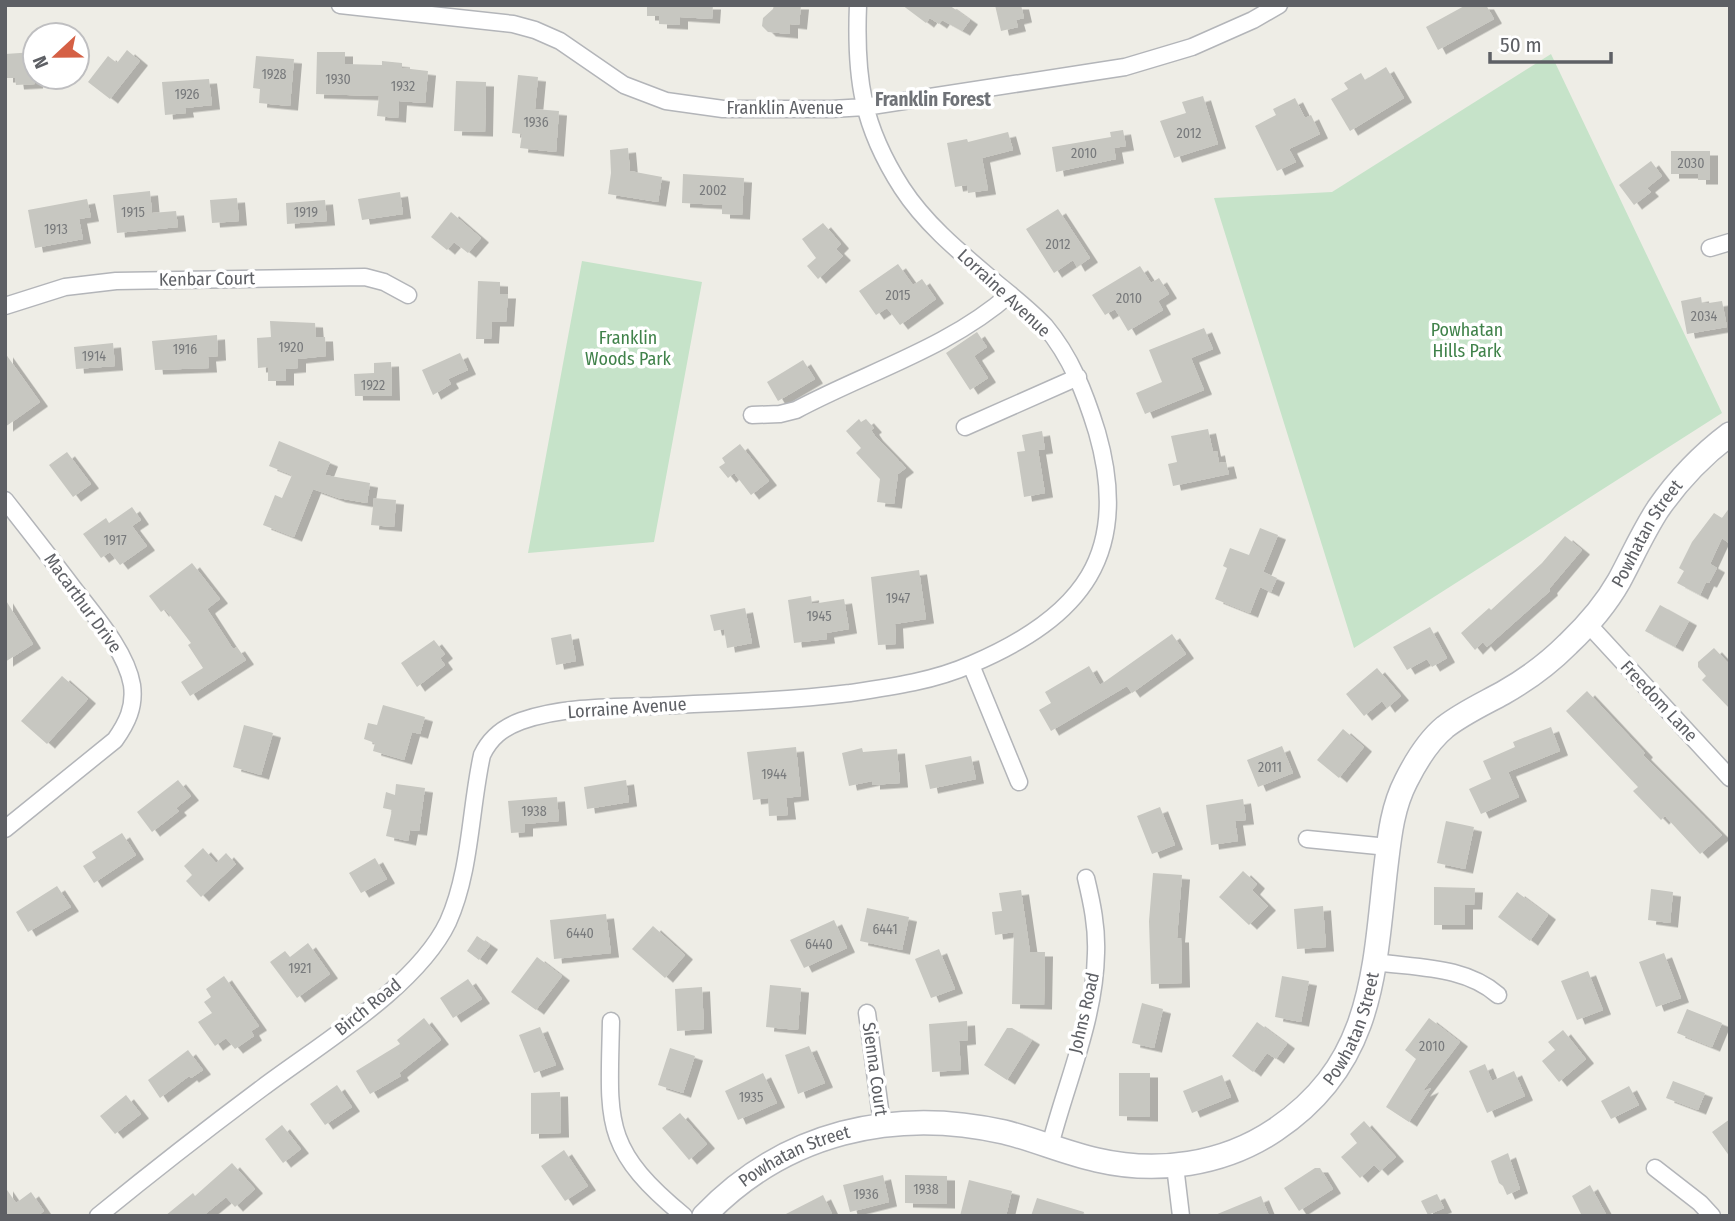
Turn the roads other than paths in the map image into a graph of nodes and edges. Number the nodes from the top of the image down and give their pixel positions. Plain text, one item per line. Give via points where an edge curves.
1 (340, 5) edge
2 (858, 5) edge
3 (1279, 5) edge
4 (865, 107) junction
5 (1730, 242) edge
6 (1710, 248) dead end
7 (1010, 294) junction
8 (408, 295) dead end
9 (5, 306) edge
10 (1078, 377) junction
11 (752, 415) dead end
12 (965, 427) dead end
13 (1730, 434) edge
14 (5, 500) edge
15 (1588, 624) junction
16 (971, 665) junction
17 (521, 721) joint
18 (1730, 778) edge
19 (1018, 782) dead end
20 (5, 829) edge
21 (1307, 839) dead end
22 (1388, 847) junction
23 (1086, 878) dead end
24 (1376, 962) junction
25 (1498, 995) dead end
26 (867, 1013) dead end
27 (611, 1021) dead end
28 (882, 1124) junction
29 (1050, 1146) junction
30 (1175, 1166) junction
31 (1655, 1168) dead end
32 (98, 1216) edge
33 (684, 1216) edge
34 (704, 1216) edge
35 (1181, 1216) edge
36 (1712, 1216) edge

1 - 4 street, Franklin Avenue via 535,30 561,41 624,85 674,103 723,109
2 - 4 street, Lorraine Avenue via 858,72
3 - 4 street, Franklin Avenue via 1200,44 1125,67
4 - 7 street, Lorraine Avenue via 882,154 915,205 964,256
5 - 6 street
7 - 10 street, Lorraine Avenue via 1043,324
7 - 11 street via 988,313 890,367 796,410
8 - 9 street, Kenbar Court via 365,277 116,281 65,287
10 - 12 street
10 - 16 street, Lorraine Avenue via 1106,477 1107,522 1096,565 1056,617
13 - 15 street, Powhatan Street via 1709,449 1660,507 1617,584
14 - 20 street, Macarthur Drive via 123,659 133,703 115,740
15 - 18 street, Freedom Lane
15 - 22 street, Powhatan Street via 1538,670 1466,712 1434,738 1404,784 1392,815
16 - 17 street, Lorraine Avenue via 894,687 778,700 591,709
16 - 19 street
17 - 32 street, Birch Road via 498,733 482,755 456,898 446,925 425,956 391,990
21 - 22 street
22 - 24 street, Powhatan Street
23 - 29 street, Johns Road via 1094,915 1094,982
24 - 25 street via 1457,973
24 - 30 street, Powhatan Street via 1355,1037 1340,1064 1307,1104 1251,1144
26 - 28 street, Sienna Court
27 - 33 street via 610,1099 616,1136 654,1192
28 - 29 street, Powhatan Street via 933,1121 966,1125
28 - 34 street, Powhatan Street via 803,1146 772,1162
29 - 30 street, Powhatan Street via 1125,1166
30 - 35 street
31 - 36 street

